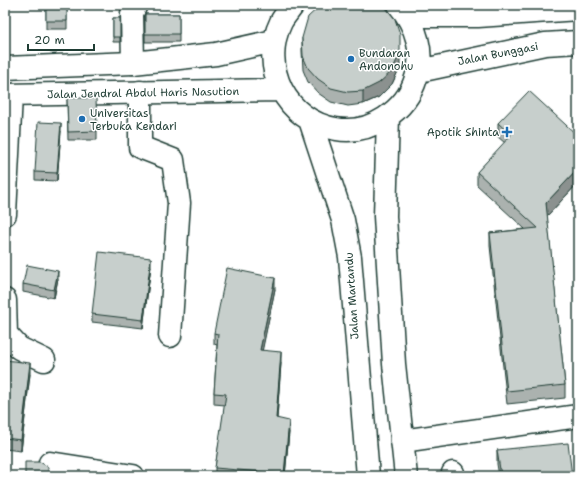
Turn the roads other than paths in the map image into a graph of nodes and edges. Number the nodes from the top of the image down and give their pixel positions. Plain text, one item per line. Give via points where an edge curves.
1 (136, 5) edge
2 (293, 5) edge
3 (578, 9) edge
4 (403, 10) edge
5 (274, 41) junction
6 (578, 42) edge
7 (133, 63) junction
8 (5, 68) edge
9 (419, 71) junction
10 (280, 90) junction
11 (140, 92) junction
12 (8, 95) edge
13 (388, 117) junction
14 (310, 120) junction
15 (5, 214) edge
16 (5, 300) edge
17 (170, 336) dead end
18 (44, 360) dead end
19 (578, 416) edge
20 (402, 441) junction
21 (50, 463) dead end
22 (133, 476) edge
23 (368, 476) edge
24 (406, 476) edge

1 - 7 main road via 132,13
2 - 5 main road via 281,22
3 - 4 main road via 478,16
4 - 9 main road via 419,42
5 - 7 main road via 216,54
5 - 10 main road via 274,74
6 - 9 main road, Jalan Bunggasi via 545,44
7 - 8 main road
9 - 13 main road via 409,94
10 - 11 main road, Jalan Jendral Abdul Haris Nasution
10 - 14 main road via 293,107
11 - 12 main road, Jalan Jendral Abdul Haris Nasution
11 - 17 main road via 140,147 174,160 179,203
12 - 15 main road
13 - 14 main road via 363,128 343,129
13 - 20 main road via 385,216 394,364
14 - 23 main road, Jalan Martandu via 343,220 350,257
16 - 18 main road via 6,334 19,348
19 - 20 main road
20 - 24 main road
21 - 22 main road

